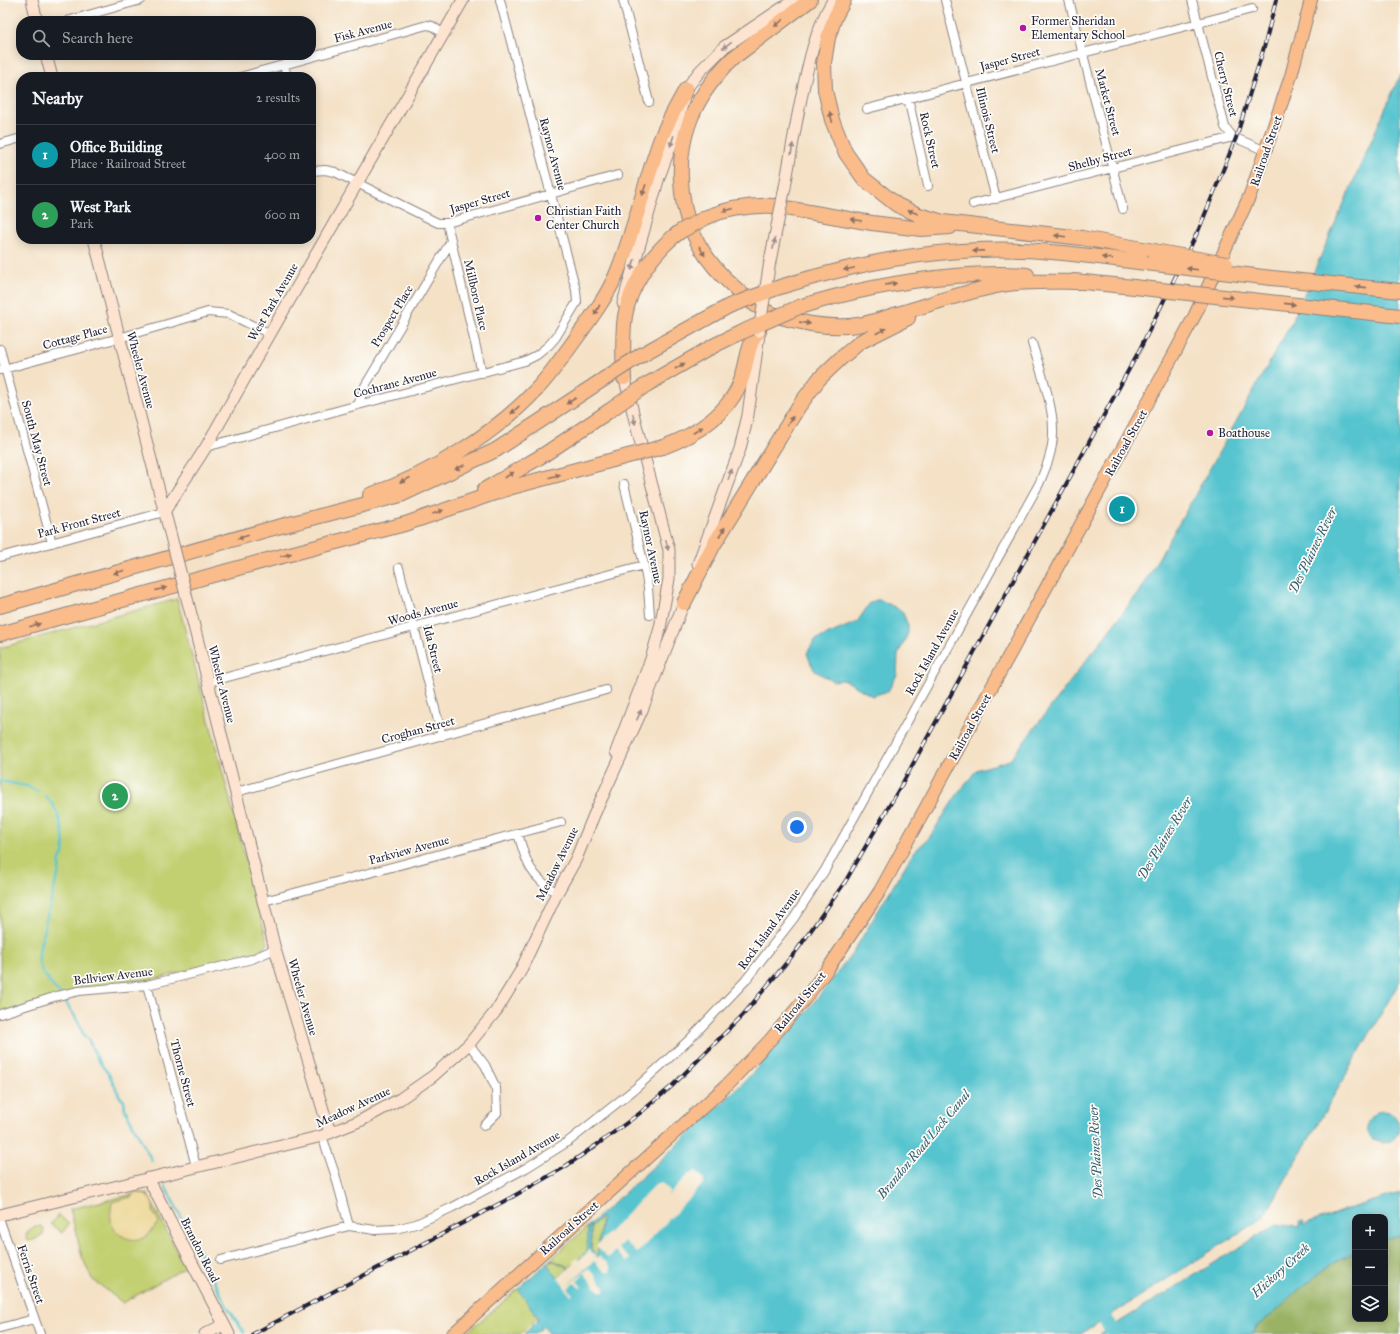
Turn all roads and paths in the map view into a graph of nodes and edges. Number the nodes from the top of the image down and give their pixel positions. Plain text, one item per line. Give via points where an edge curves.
1 (32, 0) edge
2 (141, 0) edge
3 (463, 0) edge
4 (500, 0) edge
5 (623, 0) edge
6 (794, 0) edge
7 (810, 0) edge
8 (833, 0) edge
9 (844, 0) edge
10 (945, 0) edge
11 (1069, 0) edge
12 (1192, 0) edge
13 (1311, 0) edge
14 (1252, 9) dead end
15 (36, 16) edge
16 (85, 16) edge
17 (1198, 22) junction
18 (444, 34) junction
19 (1082, 52) junction
20 (316, 56) edge
21 (47, 60) edge
22 (302, 60) edge
23 (284, 65) junction
24 (51, 72) edge
25 (258, 72) edge
26 (286, 72) edge
27 (967, 83) junction
28 (686, 89) junction
29 (908, 98) junction
30 (649, 102) dead end
31 (867, 109) dead end
32 (1233, 137) junction
33 (16, 139) edge
34 (0, 144) edge
35 (1266, 151) junction
36 (1113, 168) junction
37 (316, 170) edge
38 (618, 176) dead end
39 (357, 183) junction
40 (928, 186) dead end
41 (551, 193) junction
42 (996, 199) junction
43 (973, 204) dead end
44 (1123, 209) dead end
45 (447, 223) junction
46 (964, 225) junction
47 (451, 241) junction
48 (95, 244) edge
49 (1272, 278) junction
50 (1082, 282) junction
51 (1400, 291) edge
52 (966, 293) junction
53 (571, 313) joint
54 (1400, 316) edge
55 (759, 332) junction
56 (270, 334) junction
57 (119, 338) junction
58 (1032, 343) dead end
59 (0, 349) edge
60 (2, 369) edge
61 (482, 373) junction
62 (624, 378) junction
63 (358, 405) junction
64 (206, 447) junction
65 (624, 484) dead end
66 (464, 503) junction
67 (164, 512) junction
68 (266, 530) junction
69 (52, 543) junction
70 (0, 557) edge
71 (644, 565) junction
72 (400, 568) dead end
73 (684, 603) junction
74 (0, 606) edge
75 (650, 615) dead end
76 (414, 626) junction
77 (0, 634) edge
78 (209, 682) junction
79 (606, 690) dead end
80 (442, 736) junction
81 (236, 792) junction
82 (594, 815) junction
83 (561, 822) dead end
84 (518, 834) junction
85 (557, 893) junction
86 (264, 901) junction
87 (275, 949) junction
88 (147, 985) junction
89 (0, 1014) edge
90 (469, 1044) junction
91 (484, 1126) dead end
92 (326, 1135) junction
93 (196, 1166) junction
94 (148, 1178) junction
95 (0, 1215) edge
96 (0, 1221) edge
97 (348, 1226) junction
98 (221, 1260) dead end
99 (34, 1319) junction
100 (0, 1328) edge
101 (226, 1329) edge
102 (40, 1334) edge
103 (205, 1334) edge
104 (453, 1334) edge

1 - 15 street
2 - 16 street
3 - 18 street, West Park Avenue
4 - 41 street, Raynor Avenue
5 - 30 street
6 -> 28 street via 724,47
7 -> 52 highway via 733,58 712,80 698,102 687,130 681,165 681,183 693,234 720,275 741,294 764,311 797,322 831,327 859,324
55 -> 8 street, bridge via 808,65 820,26
46 -> 9 highway via 919,215 897,205 864,178 845,152 832,120 825,90 824,63 828,38
10 - 27 street, Illinois Street
11 - 19 street, Market Street
12 - 17 street, Cherry Street
13 - 35 main road, Railroad Street via 1291,76
14 - 17 street, Jasper Street
17 - 19 street, Jasper Street
17 - 32 street, Cherry Street via 1224,127
18 - 20 street, Fisk Avenue via 432,26 427,26
18 - 39 street, West Park Avenue
19 - 27 street, Jasper Street
19 - 36 street, Market Street
21 - 24 street
22 - 23 street, Fisk Avenue
23 - 25 street, Fisk Avenue
23 - 26 street
27 - 29 street, Jasper Street
27 - 42 street, Illinois Street
28 -> 62 street via 620,312 620,353
28 -> 68 highway via 661,139 616,276 593,316 537,389 511,414 473,443 428,470 380,492
29 - 31 street, Jasper Street
29 - 40 street, Rock Street
32 - 35 street
32 - 36 street, Shelby Street
33 - 34 street
35 - 104 main road, Railroad Street via 1250,194 1195,315 880,891 855,929 770,1040 726,1086
36 - 42 street, Shelby Street
36 - 44 street, Market Street
37 - 39 street, Jasper Street via 336,172
38 - 41 street, Jasper Street
39 - 45 street, Jasper Street via 438,223
39 - 56 street, West Park Avenue
41 - 45 street, Jasper Street
41 - 53 street, Raynor Avenue via 576,290 577,302
42 - 43 street, Shelby Street
45 - 47 street, Millboro Place
49 -> 46 highway, bridge via 1244,268 1154,250 1082,238
46 -> 62 highway, bridge via 921,229 757,205 727,210 706,217 681,231 665,244 646,267 636,285 625,315
47 - 61 street, Millboro Place
47 - 63 street, Prospect Place via 365,386
48 - 57 street, Wheeler Avenue
51 -> 49 highway
49 -> 68 highway, bridge via 1025,250 923,254 818,275 729,306 641,355 496,450 401,495
50 - 52 highway via 1002,285
50 -> 54 highway, bridge
66 -> 50 highway, bridge via 545,454 646,385 715,345 799,307 835,296 929,278 1021,274
73 -> 52 highway via 713,546 799,406 819,379 860,342 896,323
53 - 61 street, Cochrane Avenue via 549,345 537,355
66 -> 55 highway, bridge via 512,487 663,447 686,438 715,418 735,393 742,379 753,338
73 -> 55 street via 740,449 748,415
56 - 57 street, Cottage Place via 229,314 208,312
56 - 64 street, West Park Avenue
57 - 60 street, Cottage Place
57 - 67 street, Wheeler Avenue
58 - 97 street, Rock Island Avenue via 1050,407 1053,433 1048,463 1039,484 853,820 794,918 745,981 689,1040 636,1088 569,1141 526,1168 454,1207 416,1224 375,1230
59 - 60 street, South May Street
60 - 69 street, South May Street
61 - 63 street, Cochrane Avenue
62 -> 82 street via 669,550 669,579 651,659
63 - 64 street, Cochrane Avenue
64 - 67 street, West Park Avenue
65 - 71 street, Raynor Avenue
77 -> 66 highway via 405,524
67 - 69 street, Park Front Street
67 - 78 street, Wheeler Avenue, bridge
68 -> 74 highway
69 - 70 street, Park Front Street
71 - 75 street, Raynor Avenue
71 - 76 street, Woods Avenue
72 - 76 street, Ida Street
82 -> 73 street via 642,710
76 - 78 street, Woods Avenue
76 - 80 street, Ida Street
78 - 81 street, Wheeler Avenue
79 - 80 street, Croghan Street
80 - 81 street, Croghan Street
81 - 86 street, Wheeler Avenue
82 - 85 street, Meadow Avenue via 576,859
83 - 84 street, Parkview Avenue
84 - 85 street via 525,859 536,876
84 - 86 street, Parkview Avenue
85 - 90 street, Meadow Avenue via 520,972 496,1011
86 - 87 street, Wheeler Avenue
87 - 88 street, Bellview Avenue via 252,959
87 - 92 street, Wheeler Avenue
88 - 89 street, Bellview Avenue via 78,991
88 - 93 street, Thorne Street
90 - 91 street via 485,1064 496,1088 497,1113
90 - 92 street, Meadow Avenue via 433,1076 400,1099 362,1120
92 - 93 street, Meadow Avenue
92 - 97 street, Wheeler Avenue
93 - 94 street, Meadow Avenue
94 - 95 street, Meadow Avenue
94 - 101 street, Brandon Road
96 - 99 street, Ferris Street
97 - 98 street, Rock Island Avenue
99 - 100 street
99 - 102 street, Ferris Street
101 - 103 street

